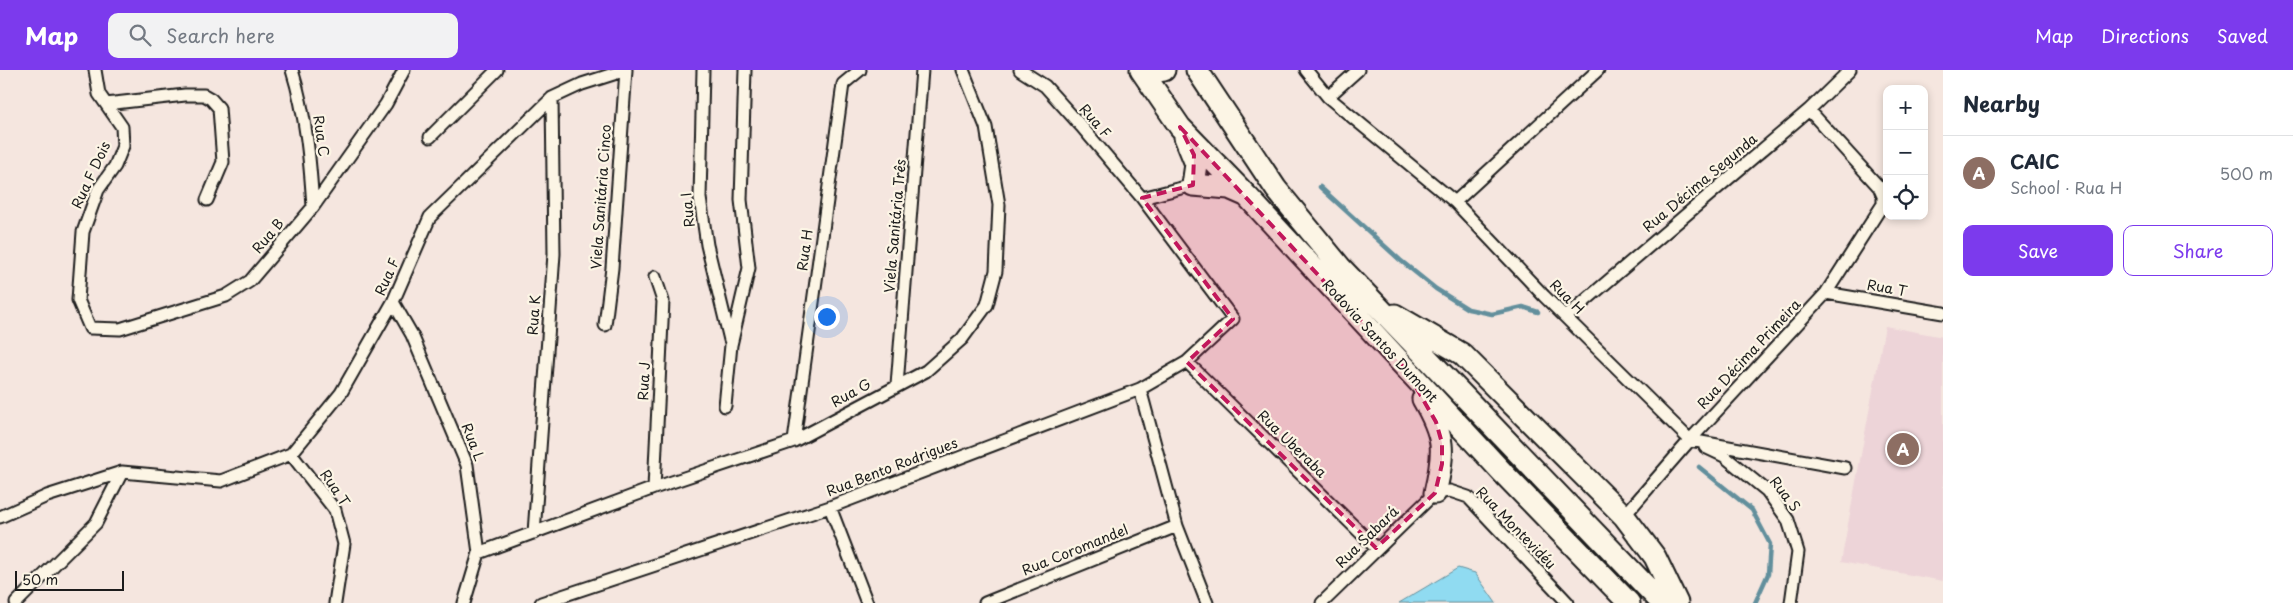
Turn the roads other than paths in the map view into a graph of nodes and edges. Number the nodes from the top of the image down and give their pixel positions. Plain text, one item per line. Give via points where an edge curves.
1 (95, 70) edge
2 (292, 70) edge
3 (404, 70) edge
4 (497, 70) edge
5 (626, 70) edge
6 (703, 70) edge
7 (745, 70) edge
8 (860, 70) edge
9 (922, 70) edge
10 (963, 70) edge
11 (1020, 70) edge
12 (1197, 70) edge
13 (1306, 70) edge
14 (1358, 70) edge
15 (1598, 70) edge
16 (1850, 70) edge
17 (1150, 71) edge
18 (1328, 97) junction
19 (552, 98) junction
20 (106, 104) junction
21 (1809, 110) junction
22 (1180, 127) junction
23 (430, 138) dead end
24 (1192, 185) junction
25 (1247, 196) junction
26 (1142, 198) junction
27 (207, 200) dead end
28 (1455, 202) junction
29 (312, 207) junction
30 (655, 277) dead end
31 (1826, 293) junction
32 (393, 302) junction
33 (1374, 302) junction
34 (1943, 313) edge
35 (1566, 317) junction
36 (1233, 319) joint
37 (605, 325) dead end
38 (90, 328) joint
39 (731, 345) junction
40 (1187, 362) junction
41 (1405, 368) junction
42 (897, 385) junction
43 (1140, 389) junction
44 (725, 406) dead end
45 (1690, 440) junction
46 (794, 441) junction
47 (292, 454) junction
48 (1845, 468) dead end
49 (122, 472) junction
50 (654, 488) junction
51 (1435, 492) junction
52 (830, 507) junction
53 (1624, 516) junction
54 (0, 517) edge
55 (1176, 526) junction
56 (534, 533) junction
57 (1376, 548) junction
58 (479, 553) junction
59 (16, 603) edge
60 (335, 603) edge
61 (464, 603) edge
62 (542, 603) edge
63 (866, 603) edge
64 (985, 603) edge
65 (1207, 603) edge
66 (1322, 603) edge
67 (1568, 603) edge
68 (1630, 603) edge
69 (1662, 603) edge
70 (1677, 603) edge
71 (1791, 603) edge

1 - 20 street, Rua F Dois via 99,94
2 - 29 street, Rua C via 308,141
3 - 29 street, Rua B via 386,104
4 - 23 street
5 - 19 street, Rua F
5 - 37 street, Viela Sanitária Cinco
6 - 39 street, Rua I via 700,198 707,246
7 - 39 street via 741,200 748,268
8 - 46 street, Rua H via 843,84
9 - 42 street, Viela Sanitária Três
10 - 42 street, Rua G via 986,127 999,205 996,271 987,305 962,339 926,371
11 - 26 street, Rua F via 1045,86
12 - 33 highway, Rodovia Santos Dumont via 1276,189 1340,267
13 - 18 street, Rua H
14 - 18 street
15 - 28 street
16 - 21 street, Rua Décima Segunda
17 - 22 highway, Rodovia Santos Dumont
18 - 28 street, Rua H
19 - 32 street, Rua F via 430,217
19 - 56 street, Rua K via 554,254
20 - 27 street via 185,95 204,95 211,99 219,108 223,162
20 - 38 street, Rua F Dois via 122,127 123,146 115,166 98,190 83,232 78,300
21 - 31 street, Rua Décima Primeira via 1879,187 1883,196 1883,204
21 - 35 street, Rua Décima Segunda
22 - 24 highway via 1194,155 1196,171
22 - 25 highway, Rodovia Santos Dumont
24 - 25 highway via 1229,188
24 - 26 street
25 - 41 highway, Rodovia Santos Dumont
26 - 36 street, Rua F
28 - 35 street, Rua H
29 - 38 street, Rua B via 250,281 226,296 120,329
30 - 50 street, Rua J via 663,301
31 - 34 street, Rua T
31 - 45 street, Rua Décima Primeira
32 - 47 street, Rua F via 341,393
32 - 58 street, Rua L via 412,335 467,465
33 - 53 highway via 1462,354
33 - 69 highway, Rodovia Santos Dumont
35 - 45 street, Rua H
36 - 40 street, Rua Bento Rodrigues
39 - 44 street
40 - 43 street, Rua Bento Rodrigues
40 - 57 street, Rua Uberaba
41 - 51 highway via 1436,422 1442,443 1442,464
41 - 68 highway, Rodovia Santos Dumont
42 - 46 street, Rua G
43 - 52 street, Rua Bento Rodrigues
43 - 55 street
45 - 48 street
45 - 53 street, Rua Décima Primeira
45 - 71 street, Rua S via 1724,456 1767,491 1788,520 1798,552
46 - 50 street, Rua G
47 - 49 street via 221,481
47 - 60 street, Rua T via 335,510 344,544
49 - 54 street via 47,496
49 - 59 street via 96,523
50 - 56 street, Rua G
51 - 57 street, Rua Sabará
51 - 67 street, Rua Montevidéu via 1450,491 1468,497
52 - 62 street, Rua Bento Rodrigues
52 - 63 street
53 - 70 highway via 1655,557
55 - 64 street, Rua Coromandel
55 - 65 street
56 - 58 street, Rua G
57 - 66 street, Rua Sabará
58 - 61 street, Rua L

